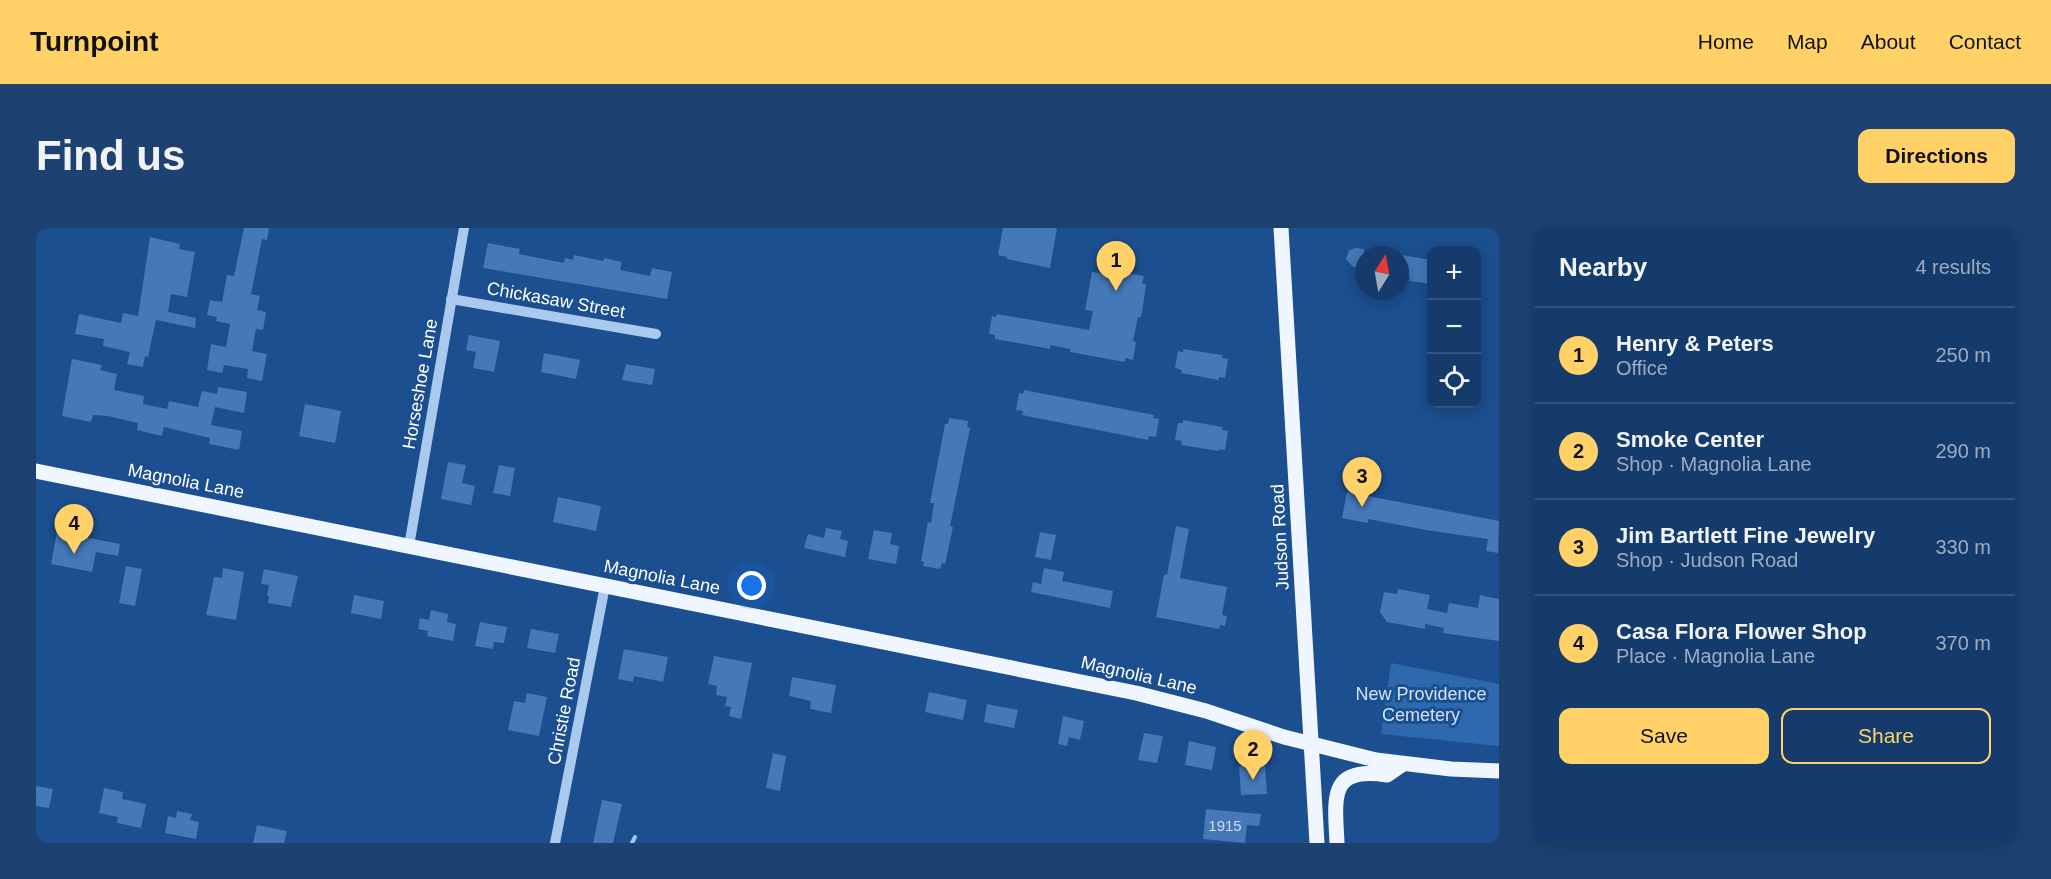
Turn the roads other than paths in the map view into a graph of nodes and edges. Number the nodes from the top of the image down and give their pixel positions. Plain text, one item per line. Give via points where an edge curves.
1 (464, 228) edge
2 (1281, 228) edge
3 (452, 298) junction
4 (656, 334) dead end
5 (36, 471) edge
6 (410, 546) junction
7 (605, 586) junction
8 (1312, 744) junction
9 (1402, 764) junction
10 (1499, 771) edge
11 (555, 843) edge
12 (1317, 843) edge
13 (1337, 843) edge

1 - 3 street, Horseshoe Lane
2 - 8 main road, Judson Road
3 - 4 street, Chickasaw Street
3 - 6 street, Horseshoe Lane
5 - 6 main road, Magnolia Lane
6 - 7 main road, Magnolia Lane
7 - 8 main road, Magnolia Lane via 1136,693
7 - 11 street, Christie Road
8 - 9 main road, Magnolia Lane
8 - 12 main road, Judson Road
9 - 10 main road, Magnolia Lane
9 - 13 main road via 1387,775 1366,772 1344,781 1335,801

